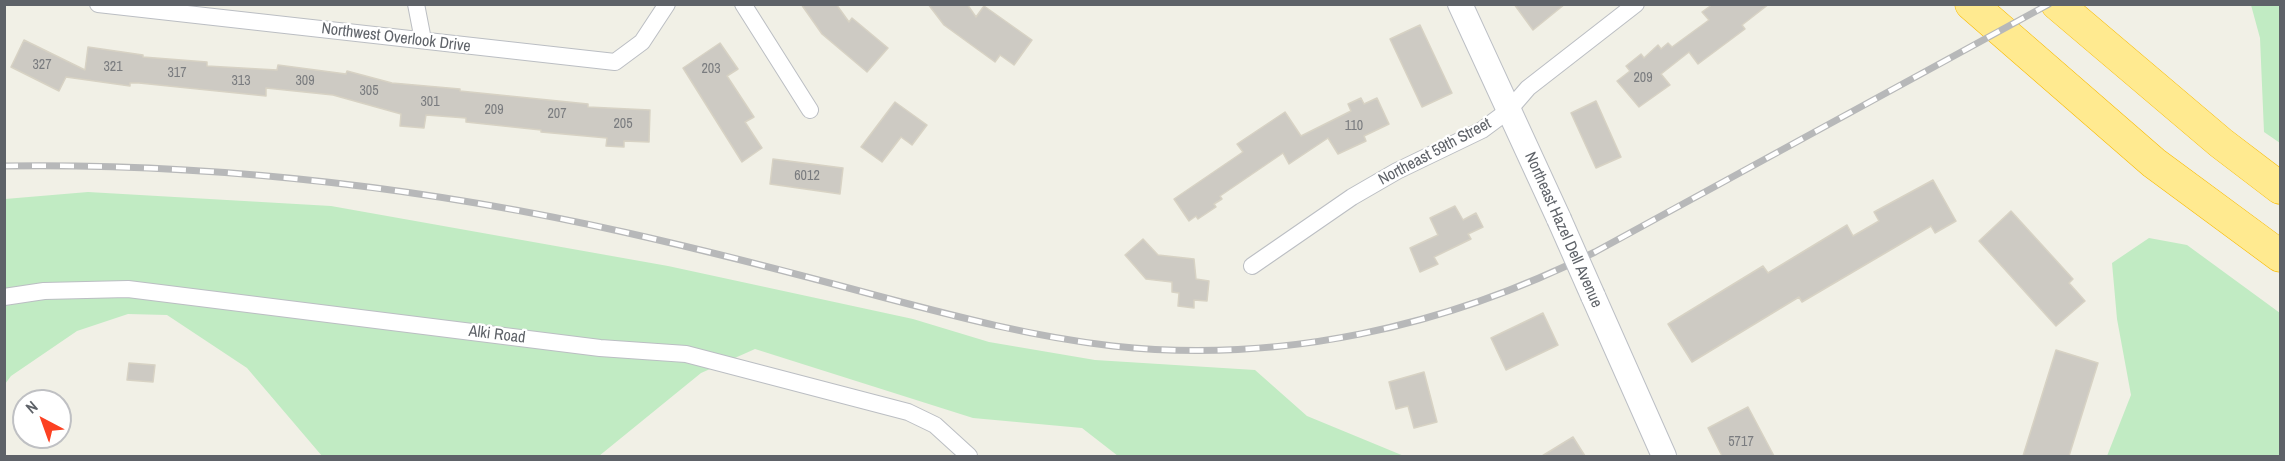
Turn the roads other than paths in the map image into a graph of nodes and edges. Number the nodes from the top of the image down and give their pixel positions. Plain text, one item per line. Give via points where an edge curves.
1 (98, 4) edge
2 (416, 4) edge
3 (667, 4) edge
4 (743, 4) edge
5 (1460, 4) edge
6 (1636, 4) edge
7 (1971, 4) edge
8 (2057, 4) edge
9 (423, 40) junction
10 (810, 110) dead end
11 (1509, 110) junction
12 (2280, 188) edge
13 (2280, 256) edge
14 (1252, 266) dead end
15 (4, 297) edge
16 (969, 456) edge
17 (1664, 456) edge

1 - 9 street, Northwest Overlook Drive
2 - 9 street
3 - 9 street, Northwest Overlook Drive via 642,42 615,62
4 - 10 street
5 - 11 street, Northeast Hazel Dell Avenue
6 - 11 street, Northeast 59th Street via 1528,88
7 - 13 highway via 2154,163
8 - 12 highway
11 - 14 street, Northeast 59th Street via 1482,130 1352,197
11 - 17 street, Northeast Hazel Dell Avenue, bridge
15 - 16 street, Alki Road via 44,291 128,289 600,348 686,354 908,412 935,425

